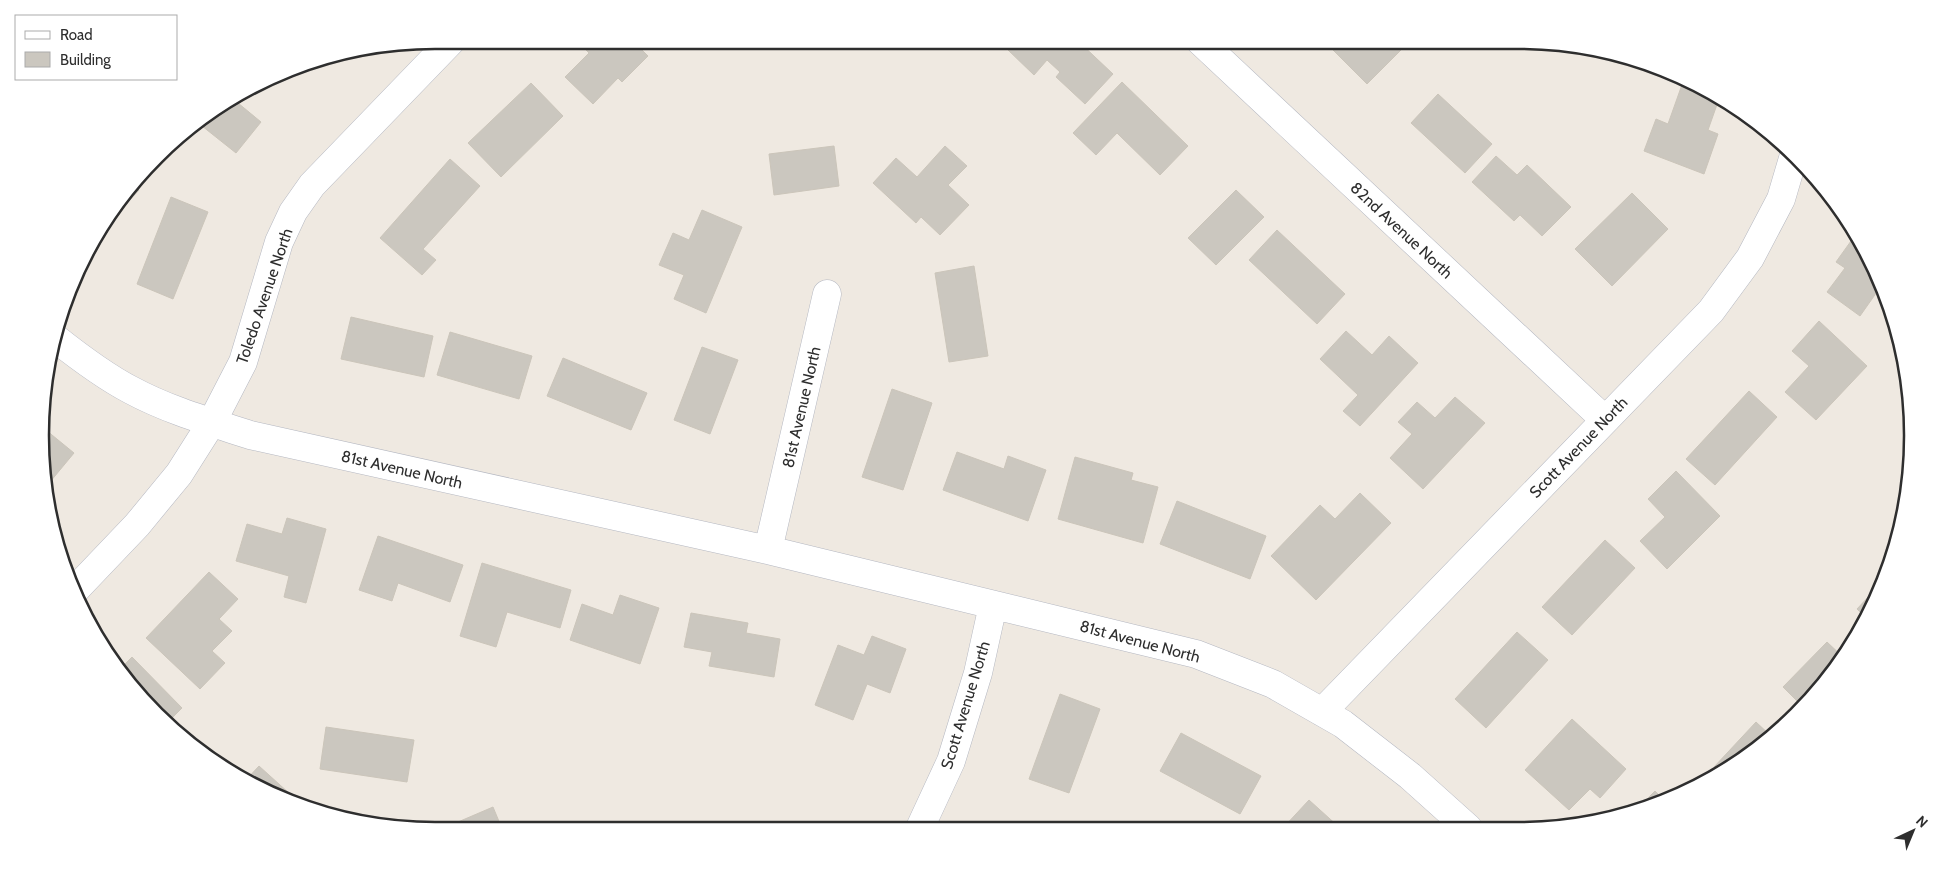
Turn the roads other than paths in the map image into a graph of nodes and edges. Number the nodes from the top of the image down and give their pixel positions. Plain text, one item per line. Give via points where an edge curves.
1 (443, 49) edge
2 (1209, 49) edge
3 (1792, 163) edge
4 (827, 294) dead end
5 (60, 342) edge
6 (1605, 420) junction
7 (212, 422) junction
8 (768, 550) junction
9 (79, 586) edge
10 (993, 605) junction
11 (1322, 712) junction
12 (922, 822) edge
13 (1461, 822) edge

1 - 7 street, Toledo Avenue North via 312,185 293,212 279,242 243,362
2 - 6 street, 82nd Avenue North
3 - 6 street, Scott Avenue North via 1782,199 1750,258 1710,310
4 - 8 street, 81st Avenue North
5 - 7 street, 81st Avenue North via 132,391
6 - 11 street, Scott Avenue North
7 - 8 street, 81st Avenue North via 259,437
7 - 9 street, Toledo Avenue North via 179,474 137,525
8 - 10 street, 81st Avenue North
10 - 11 street, 81st Avenue North via 1196,654 1272,684
10 - 12 street, Scott Avenue North via 978,673 952,761
11 - 13 street, 81st Avenue North via 1343,724 1410,776

